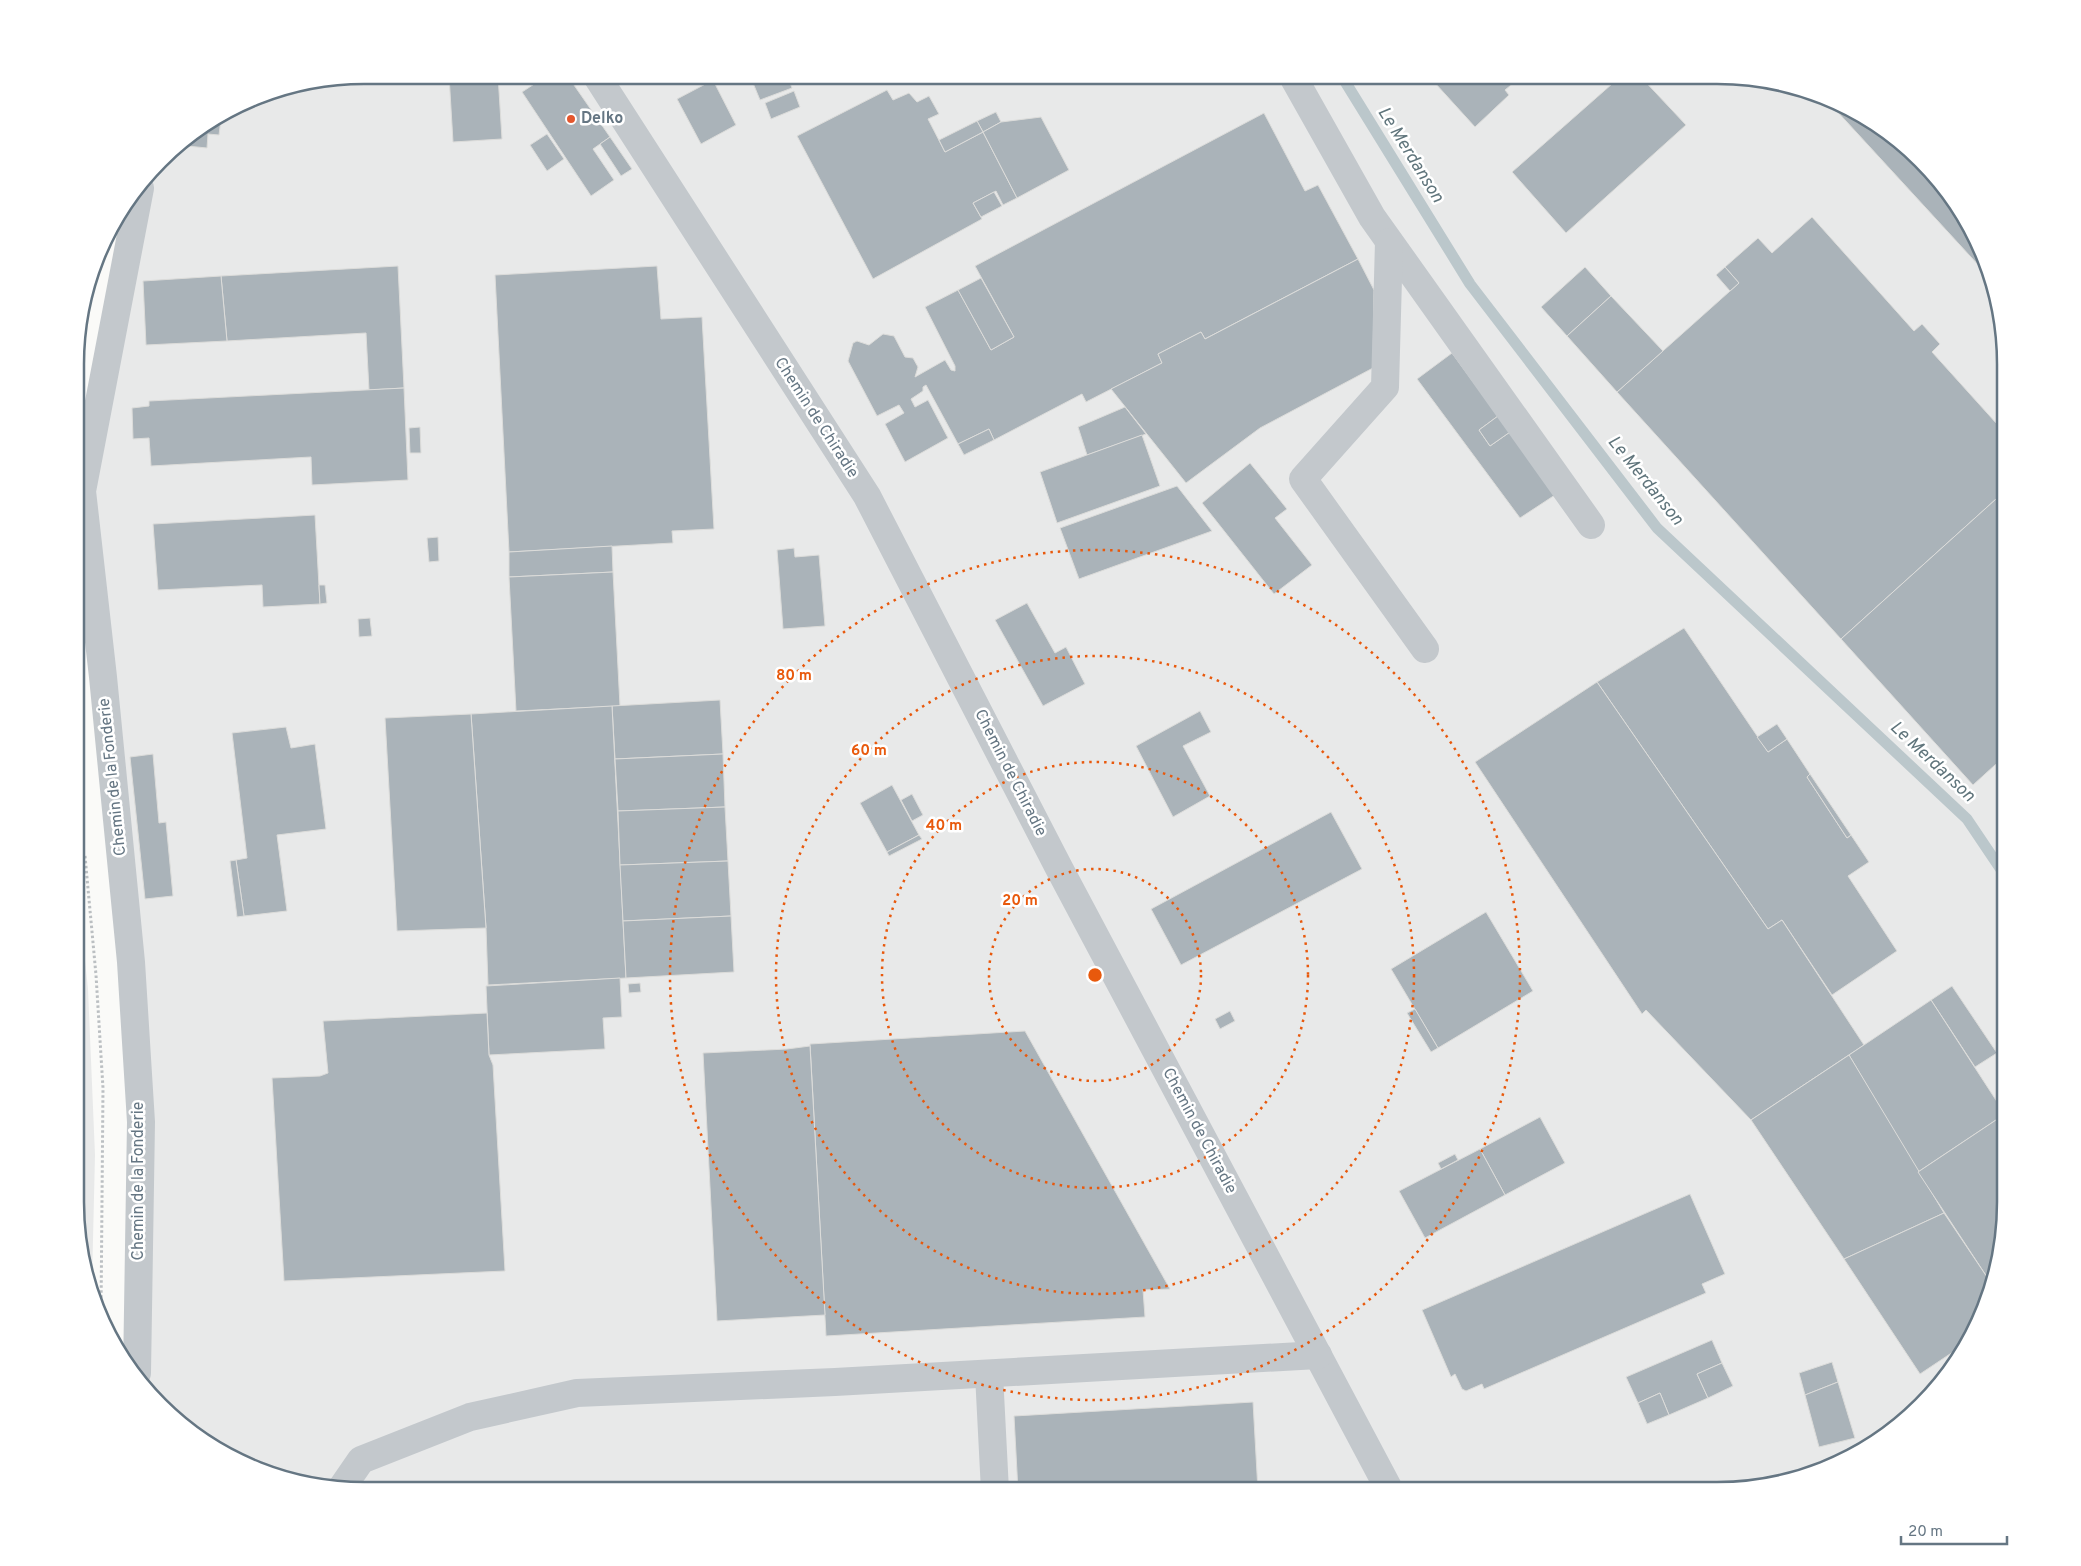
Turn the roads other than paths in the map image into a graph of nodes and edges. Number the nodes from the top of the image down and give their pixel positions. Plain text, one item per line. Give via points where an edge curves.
1 (602, 84) edge
2 (1297, 84) edge
3 (138, 198) edge
4 (1390, 242) junction
5 (84, 481) edge
6 (84, 509) edge
7 (1591, 525) dead end
8 (1425, 649) dead end
9 (1318, 1355) junction
10 (137, 1366) edge
11 (989, 1374) junction
12 (346, 1482) edge
13 (995, 1482) edge
14 (1385, 1482) edge

1 - 9 street, Chemin de Chiradie via 867,496 1059,868
2 - 4 street via 1372,217
3 - 5 street, Chemin de la Fonderie
4 - 7 street
4 - 8 street via 1385,387 1303,479
6 - 10 street, Chemin de la Fonderie via 131,962 140,1102
9 - 11 street
9 - 14 street, Chemin de Chiradie
11 - 12 street via 577,1393 470,1417 361,1460
11 - 13 street

